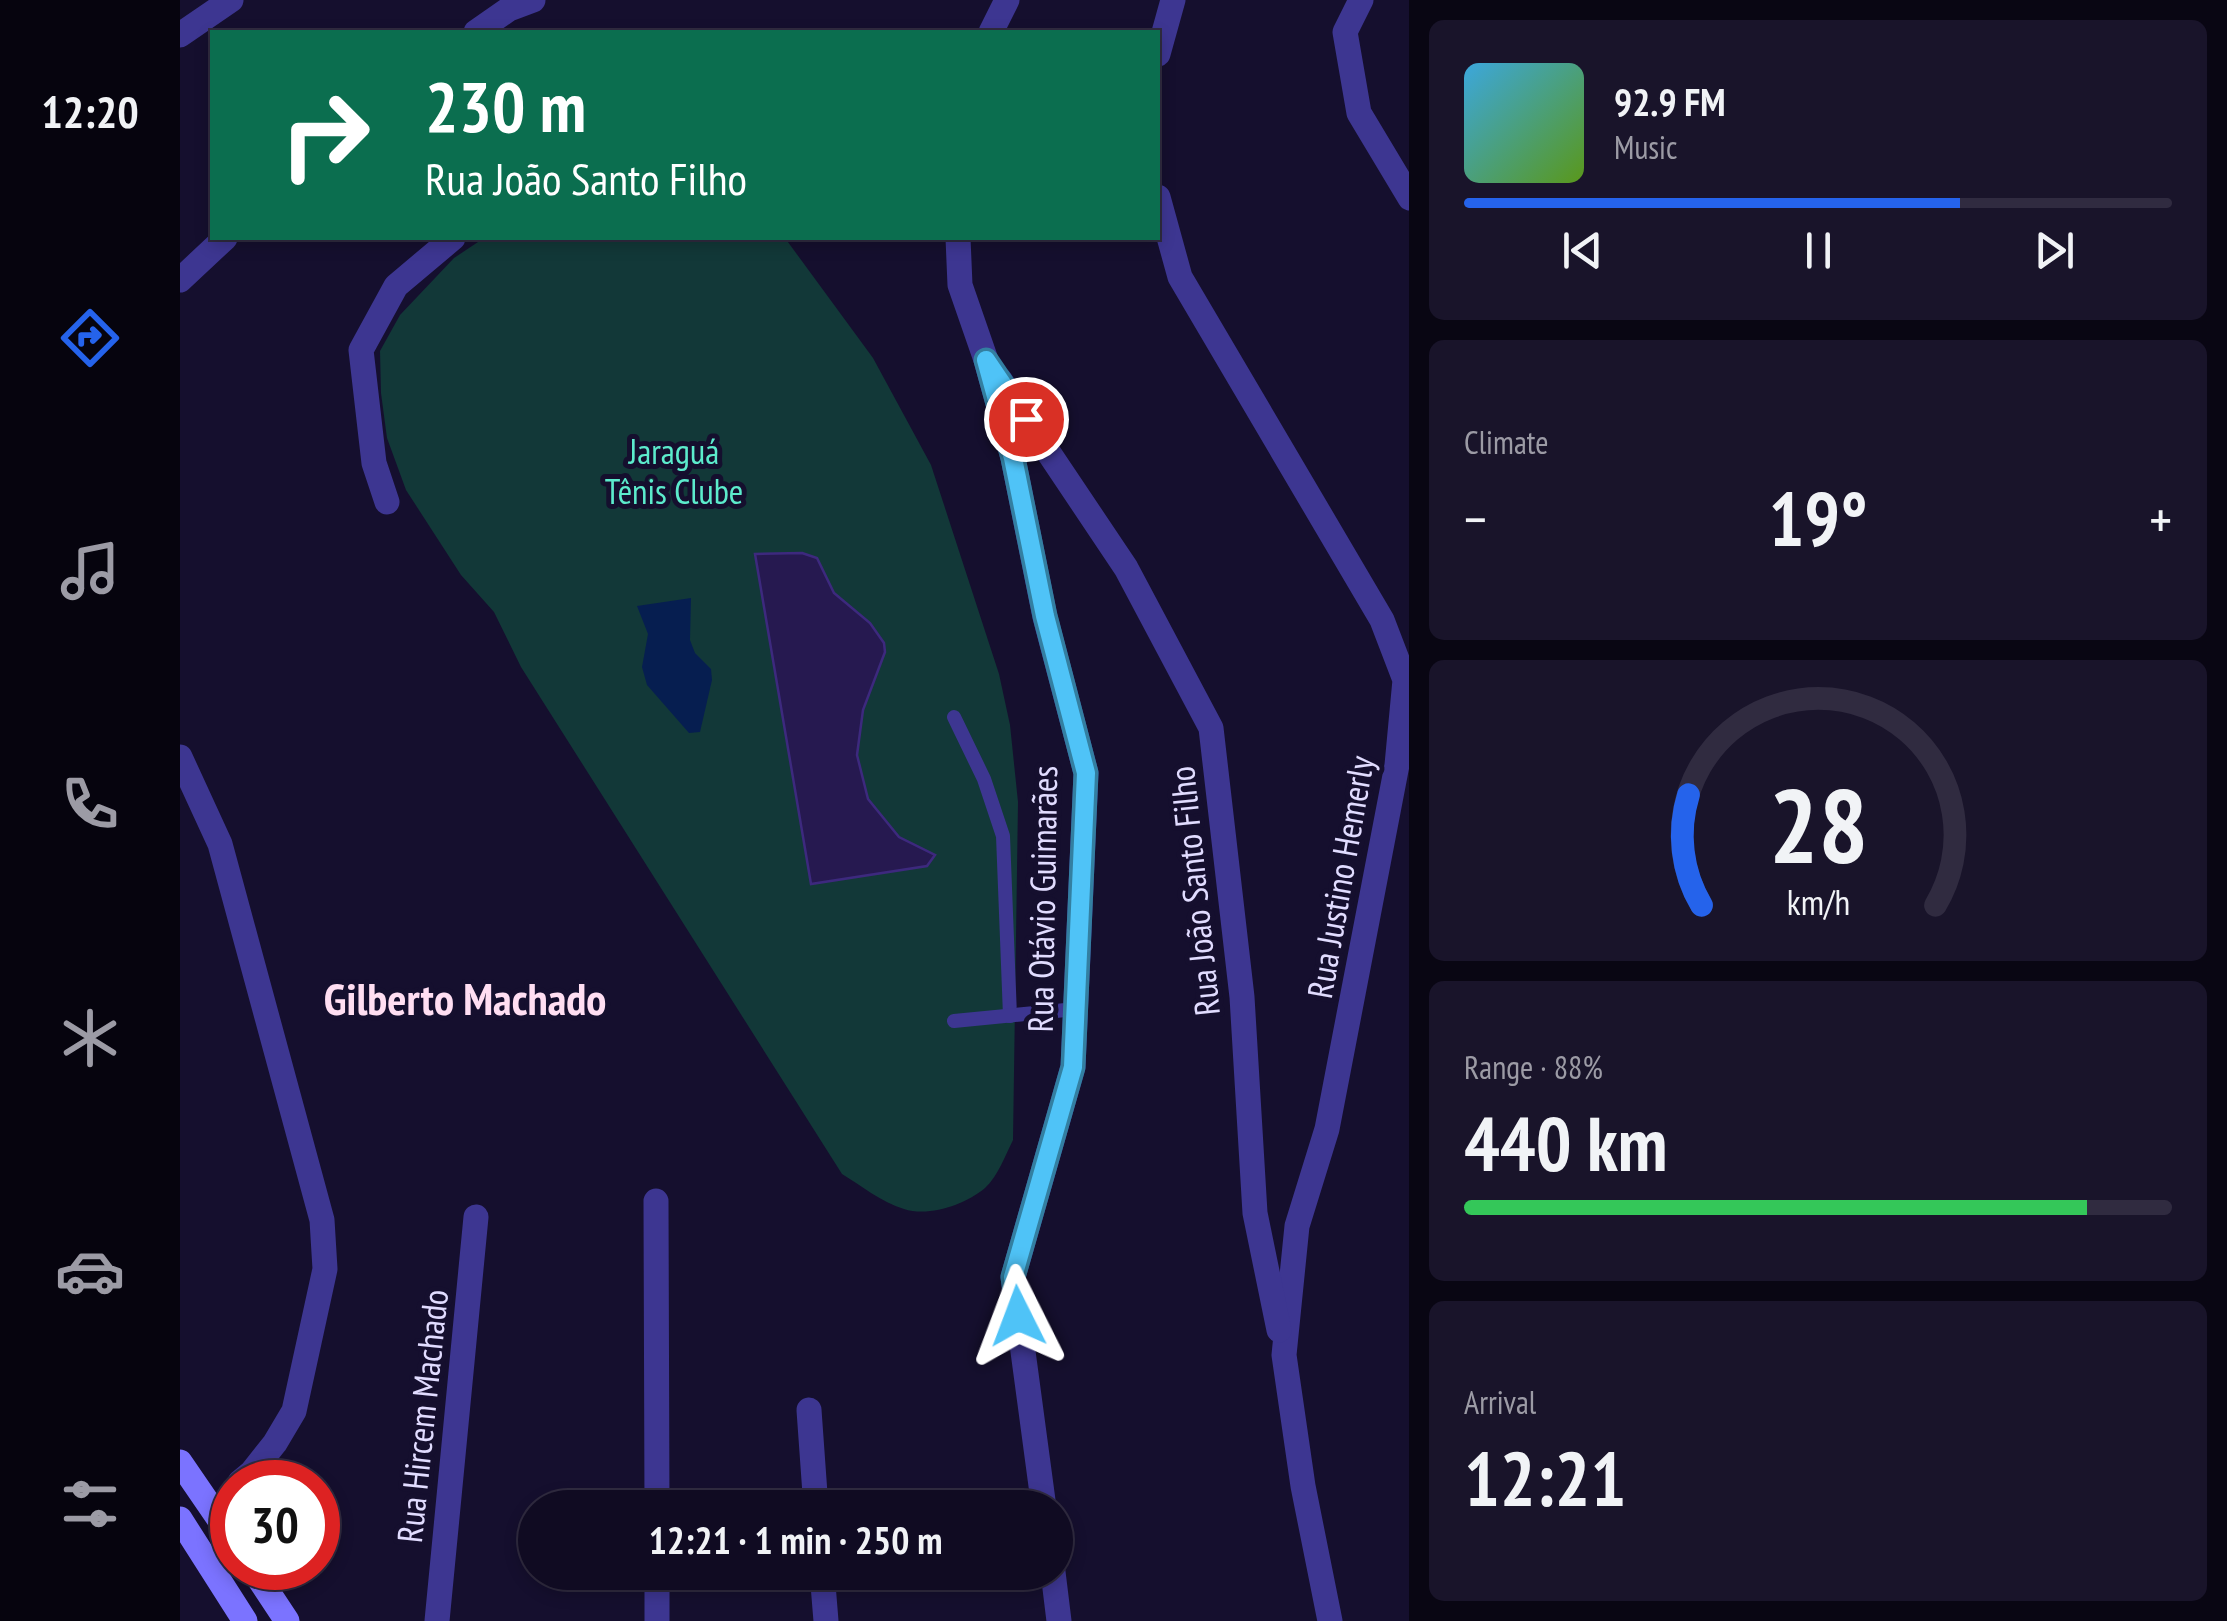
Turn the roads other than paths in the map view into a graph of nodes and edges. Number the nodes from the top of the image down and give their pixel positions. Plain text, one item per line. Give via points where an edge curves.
1 (232, 0) edge
2 (533, 0) edge
3 (1007, 0) edge
4 (1172, 0) edge
5 (1362, 0) edge
6 (479, 30) edge
7 (992, 30) edge
8 (180, 34) edge
9 (1160, 46) edge
10 (1409, 196) edge
11 (1160, 204) edge
12 (223, 240) edge
13 (451, 240) edge
14 (958, 240) edge
15 (180, 280) edge
16 (986, 360) junction
17 (387, 502) dead end
18 (954, 717) dead end
19 (180, 758) edge
20 (1076, 1009) junction
21 (1010, 1016) junction
22 (954, 1020) dead end
23 (656, 1201) dead end
24 (476, 1217) dead end
25 (1284, 1355) junction
26 (808, 1410) dead end
27 (262, 1460) edge
28 (180, 1462) edge
29 (657, 1490) edge
30 (815, 1490) edge
31 (1042, 1490) edge
32 (210, 1505) edge
33 (183, 1529) edge
34 (267, 1590) edge
35 (657, 1590) edge
36 (823, 1590) edge
37 (1055, 1590) edge
38 (245, 1621) edge
39 (287, 1621) edge
40 (437, 1621) edge
41 (657, 1621) edge
42 (826, 1621) edge
43 (1059, 1621) edge
44 (1330, 1621) edge

1 - 8 street
2 - 6 street
3 - 7 street
4 - 9 street
5 - 10 street via 1345,32 1359,113
11 - 25 street, Rua Justino Hemerly via 1180,277 1382,620 1405,680 1398,765 1358,980 1327,1129 1297,1226
12 - 15 street
13 - 17 street via 396,286 361,350 374,463
14 - 16 street, Rua Otávio Guimarães via 960,285
16 - 20 street, Rua Otávio Guimarães via 1086,773
16 - 25 street, Rua João Santo Filho via 1126,568 1212,728 1242,997 1255,1213
18 - 21 lane via 1003,836
19 - 27 street via 220,844 322,1220 325,1268 294,1411
20 - 21 lane
20 - 31 street, Rua Otávio Guimarães via 1073,1067 1013,1277
21 - 22 lane
23 - 29 street
24 - 40 street, Rua Hircem Machado
25 - 44 street, Rua Justino Hemerly
26 - 30 street
28 - 32 main road
33 - 38 main road
34 - 39 main road
35 - 41 street
36 - 42 street
37 - 43 street

